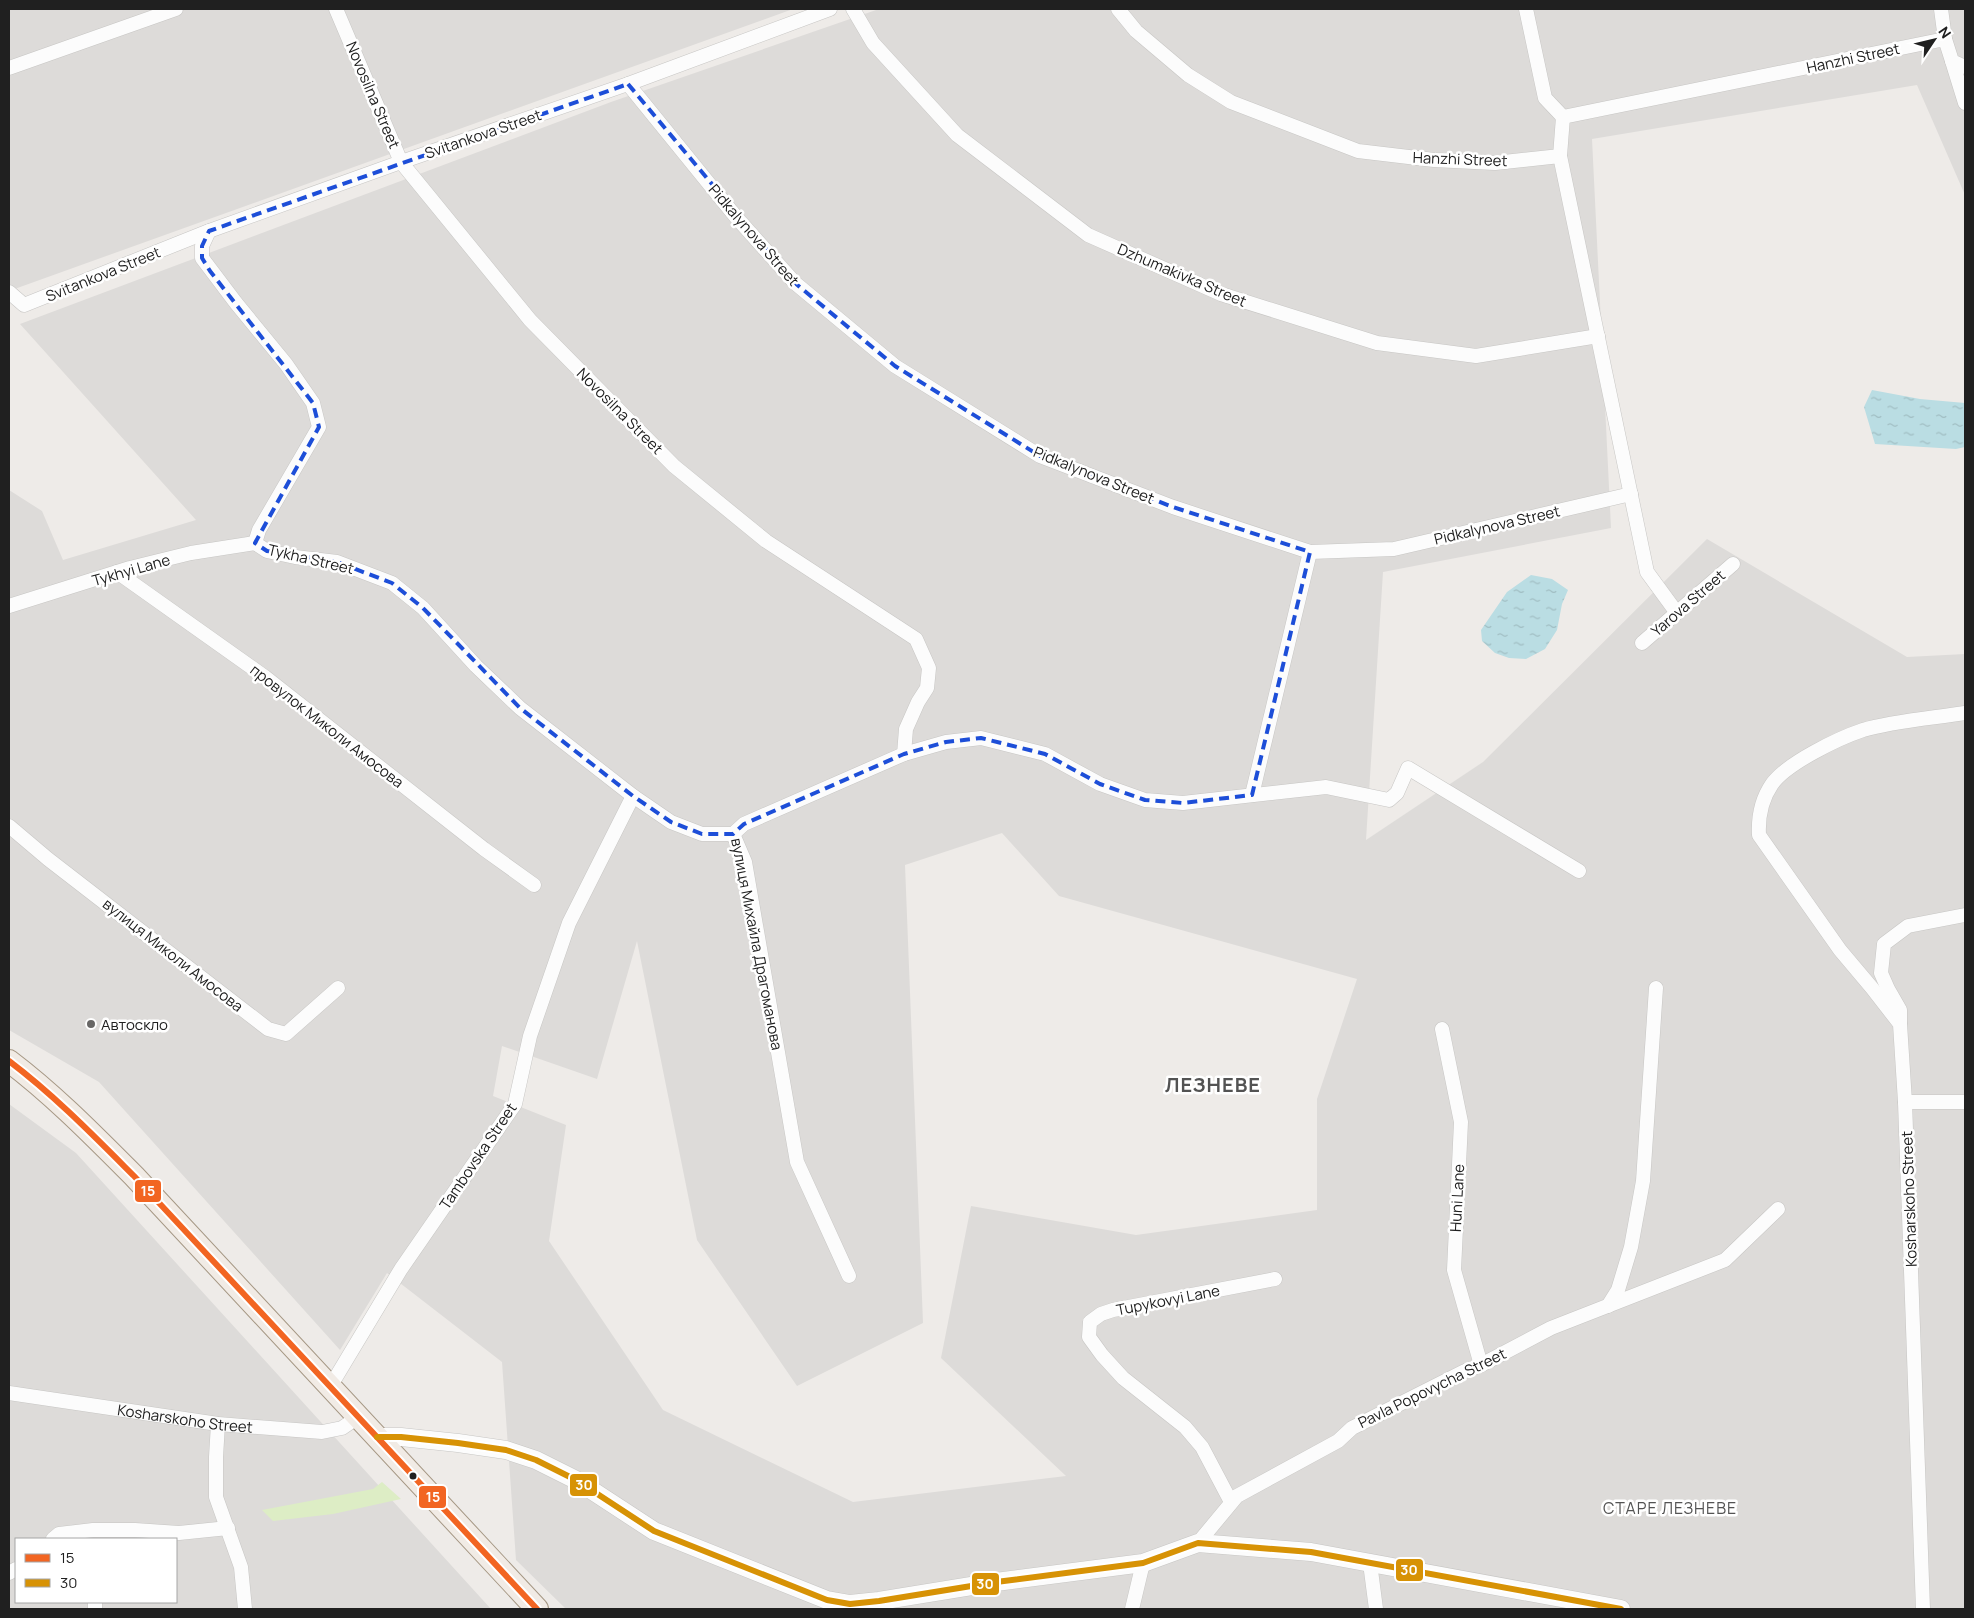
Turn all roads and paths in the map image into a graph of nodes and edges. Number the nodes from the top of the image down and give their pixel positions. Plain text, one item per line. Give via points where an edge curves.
1 (176, 9) edge
2 (336, 9) edge
3 (830, 9) edge
4 (853, 9) edge
5 (1118, 9) edge
6 (1526, 9) edge
7 (1941, 9) edge
8 (1945, 39) junction
9 (1952, 61) junction
10 (1965, 67) edge
11 (9, 68) edge
12 (628, 84) junction
13 (1965, 103) edge
14 (1563, 117) junction
15 (1560, 156) junction
16 (401, 162) junction
17 (209, 231) junction
18 (9, 292) edge
19 (1598, 336) junction
20 (1631, 494) junction
21 (255, 542) junction
22 (1310, 552) junction
23 (1733, 564) dead end
24 (118, 572) junction
25 (9, 606) edge
26 (1677, 613) junction
27 (1642, 643) dead end
28 (1965, 713) edge
29 (904, 754) junction
30 (1252, 795) junction
31 (632, 796) junction
32 (9, 826) edge
33 (733, 834) junction
34 (1579, 871) dead end
35 (534, 885) dead end
36 (1965, 914) edge
37 (338, 988) dead end
38 (1656, 988) dead end
39 (1900, 1024) junction
40 (1442, 1030) dead end
41 (9, 1061) edge
42 (1905, 1102) junction
43 (1965, 1102) edge
44 (1778, 1209) dead end
45 (849, 1276) dead end
46 (1275, 1279) dead end
47 (1608, 1306) junction
48 (1481, 1365) junction
49 (330, 1387) junction
50 (9, 1393) edge
51 (358, 1417) junction
52 (218, 1424) junction
53 (377, 1437) junction
54 (1231, 1502) junction
55 (228, 1528) junction
56 (68, 1536) edge
57 (54, 1538) edge
58 (1198, 1543) junction
59 (1143, 1563) junction
60 (1370, 1563) junction
61 (852, 1607) edge
62 (245, 1609) edge
63 (537, 1609) edge
64 (1132, 1609) edge
65 (1376, 1609) edge
66 (1621, 1609) edge
67 (1923, 1609) edge

1 - 11 street
2 - 16 street, Novosilna Street
3 - 12 street, Svitankova Street
4 - 19 street, Dzhumakivka Street via 873,43 957,134 1088,235 1221,294 1377,344 1476,356
5 - 15 street, Hanzhi Street via 1136,31 1188,75 1231,102 1358,151 1496,163
6 - 14 street via 1545,98
7 - 8 street
8 - 9 street
8 - 14 street, Hanzhi Street
9 - 10 street
9 - 13 street
12 - 16 street, Svitankova Street
12 - 22 street, Pidkalynova Street via 795,284 895,366 1040,456 1173,508
14 - 15 street
15 - 19 street
16 - 17 street, Svitankova Street
16 - 29 street, Novosilna Street via 530,320 674,466 766,541 916,639 929,668 927,688 906,729
17 - 18 street, Svitankova Street via 24,305
17 - 21 street, Tykha Street via 202,246 202,258 314,403 318,427
19 - 20 street
20 - 22 street, Pidkalynova Street via 1394,549
20 - 26 street via 1647,572
21 - 24 street, Tykhyi Lane via 191,553
21 - 31 street, Tykha Street via 267,551 295,558 336,562 392,583 423,608 520,708
22 - 30 street
23 - 26 street, Yarova Street
24 - 25 street, Tykhyi Lane
24 - 35 street, провулок Миколи Амосова via 265,677
26 - 27 street, Yarova Street
28 - 39 street via 1864,730 1820,748 1773,783 1758,818 1759,835 1840,950
29 - 30 street, вулиця Михайла Драгоманова via 946,742 981,738 1045,754 1100,784 1145,800 1183,803
29 - 33 street, вулиця Михайла Драгоманова via 744,824
30 - 34 street, вулиця Михайла Драгоманова via 1326,787 1389,800 1397,792 1408,768
31 - 33 street, Tykha Street via 671,822 702,834
31 - 49 street, Tambovska Street via 569,923 530,1036 515,1104 401,1269
32 - 37 street, вулиця Миколи Амосова via 268,1029 286,1034
33 - 45 street, вулиця Михайла Драгоманова via 745,862 797,1162
36 - 39 street, Kosharskoho Street via 1908,926 1884,944 1881,972 1900,1010
38 - 47 street via 1643,1181 1626,1264 1618,1290
39 - 42 street, Kosharskoho Street
40 - 48 street, Huni Lane via 1461,1122 1454,1270
41 - 49 main road via 40,1084 121,1162
42 - 43 street
42 - 67 street, Kosharskoho Street
44 - 47 street, Pavla Popovycha Street via 1725,1260
46 - 54 street, Tupykovyi Lane via 1113,1310 1090,1322 1089,1336 1102,1355 1123,1378 1185,1427 1202,1447
47 - 48 street, Pavla Popovycha Street via 1551,1328
48 - 54 street, Pavla Popovycha Street via 1352,1428 1338,1441
49 - 51 main road
50 - 52 street, Kosharskoho Street
51 - 52 street, Kosharskoho Street via 342,1428 322,1432
51 - 53 main road
52 - 55 street via 216,1498
53 - 61 street via 458,1443 506,1450 536,1460 576,1480 654,1532
53 - 63 main road
54 - 58 street, Pavla Popovycha Street
55 - 56 street via 180,1533 93,1530
55 - 62 street via 241,1567
56 - 57 street via 58,1534
58 - 59 street
58 - 60 street via 1311,1552
59 - 61 street via 996,1582
59 - 64 street
60 - 65 street
60 - 66 street

